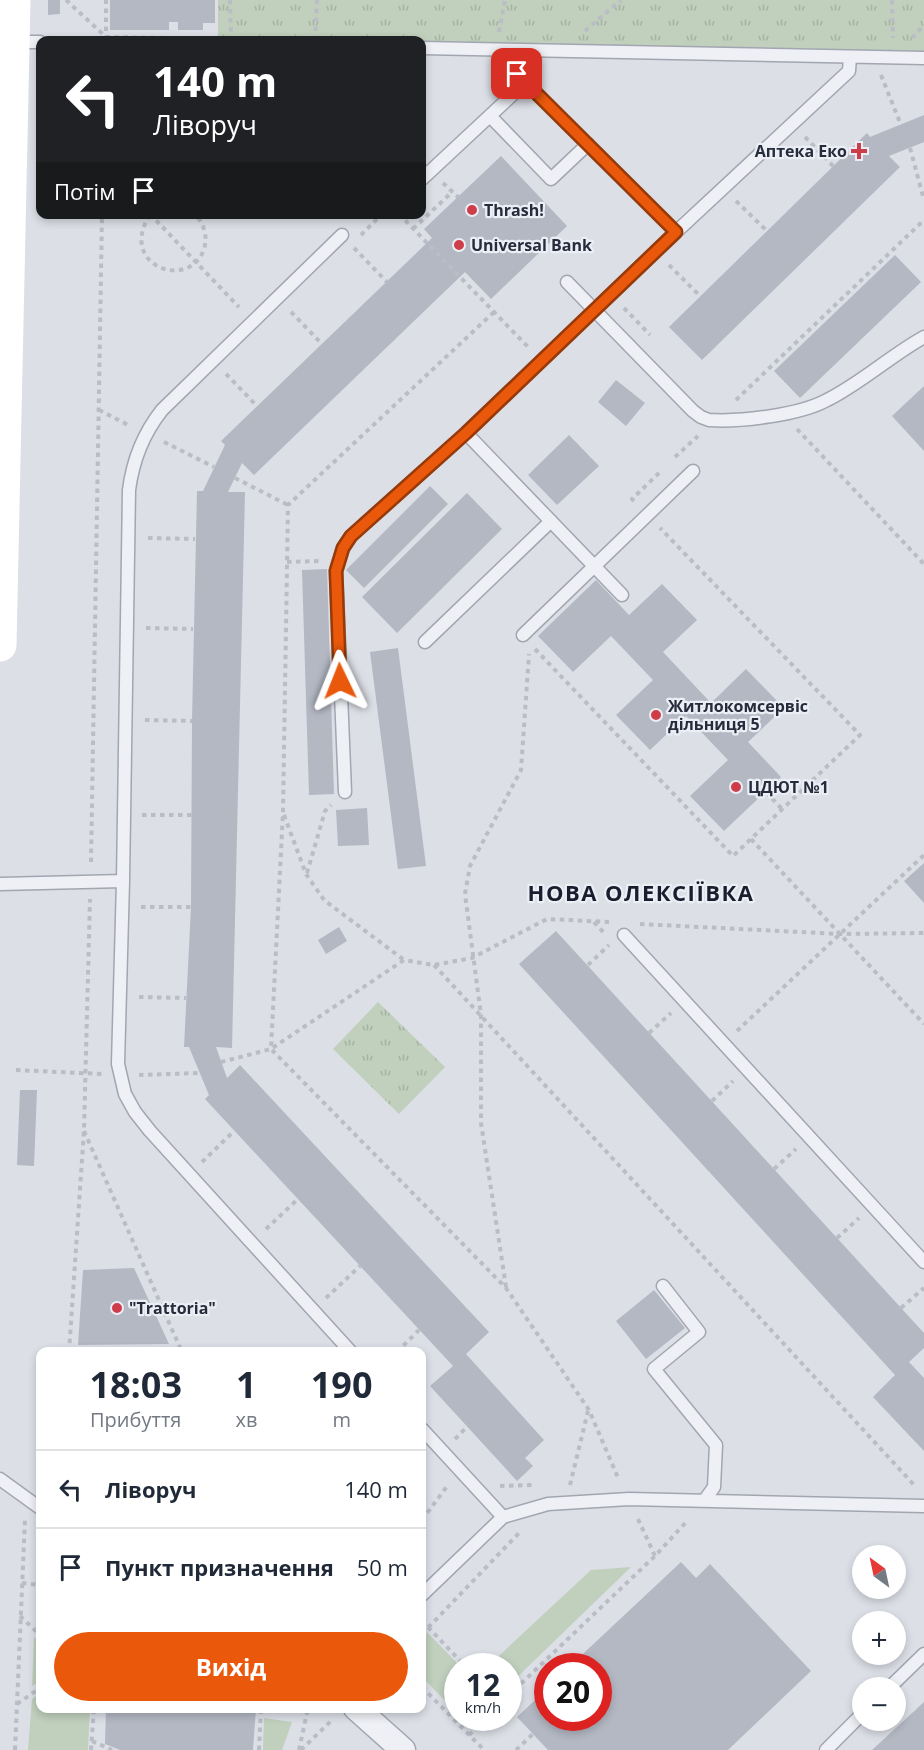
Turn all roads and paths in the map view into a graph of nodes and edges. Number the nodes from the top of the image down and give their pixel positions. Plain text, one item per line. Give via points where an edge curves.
1 (14, 0) edge
2 (66, 0) edge
3 (230, 0) edge
4 (317, 0) edge
5 (505, 0) edge
6 (107, 4) edge
7 (190, 30) dead end
8 (103, 36) edge
9 (106, 36) edge
10 (191, 36) edge
11 (231, 36) edge
12 (315, 36) edge
13 (27, 42) edge
14 (426, 48) edge
15 (496, 50) junction
16 (509, 50) junction
17 (850, 57) junction
18 (924, 58) edge
19 (879, 72) dead end
20 (526, 82) junction
21 (490, 116) junction
22 (901, 124) dead end
23 (802, 134) dead end
24 (588, 144) junction
25 (910, 148) dead end
26 (834, 167) dead end
27 (426, 174) edge
28 (452, 192) dead end
29 (734, 198) dead end
30 (924, 200) edge
31 (426, 217) edge
32 (102, 219) edge
33 (148, 219) edge
34 (154, 219) edge
35 (198, 219) edge
36 (377, 219) edge
37 (404, 219) edge
38 (424, 219) edge
39 (924, 220) edge
40 (413, 229) junction
41 (676, 232) junction
42 (768, 232) dead end
43 (358, 238) dead end
44 (347, 240) joint
45 (196, 262) junction
46 (667, 262) dead end
47 (387, 282) dead end
48 (567, 282) dead end
49 (700, 296) dead end
50 (286, 307) dead end
51 (595, 310) junction
52 (494, 312) junction
53 (254, 321) junction
54 (924, 337) edge
55 (322, 344) dead end
56 (541, 361) junction
57 (222, 369) dead end
58 (257, 406) dead end
59 (782, 414) junction
60 (715, 420) junction
61 (466, 433) junction
62 (672, 460) dead end
63 (664, 467) dead end
64 (693, 471) dead end
65 (235, 477) dead end
66 (288, 506) junction
67 (648, 515) junction
68 (551, 521) junction
69 (140, 538) dead end
70 (195, 539) dead end
71 (338, 560) junction
72 (287, 562) junction
73 (924, 564) edge
74 (594, 566) junction
75 (622, 595) dead end
76 (139, 628) dead end
77 (193, 629) dead end
78 (523, 635) dead end
79 (425, 642) dead end
80 (0, 645) edge
81 (137, 720) dead end
82 (192, 721) dead end
83 (345, 792) joint
84 (766, 792) dead end
85 (782, 809) junction
86 (283, 812) junction
87 (192, 815) dead end
88 (135, 816) dead end
89 (751, 839) junction
90 (924, 855) edge
91 (306, 874) junction
92 (123, 881) junction
93 (91, 882) junction
94 (0, 884) edge
95 (134, 907) dead end
96 (191, 907) dead end
97 (617, 922) dead end
98 (626, 929) joint
99 (924, 933) edge
100 (840, 934) junction
101 (612, 942) dead end
102 (472, 958) junction
103 (404, 960) junction
104 (434, 965) junction
105 (588, 965) dead end
106 (132, 997) dead end
107 (186, 998) dead end
108 (674, 1010) dead end
109 (481, 1015) junction
110 (924, 1024) edge
111 (649, 1033) dead end
112 (724, 1043) junction
113 (271, 1049) junction
114 (221, 1062) dead end
115 (16, 1070) dead end
116 (85, 1073) junction
117 (199, 1073) dead end
118 (119, 1074) junction
119 (736, 1078) dead end
120 (712, 1101) dead end
121 (84, 1130) junction
122 (234, 1131) dead end
123 (799, 1146) dead end
124 (198, 1166) dead end
125 (774, 1169) dead end
126 (298, 1199) dead end
127 (861, 1216) dead end
128 (260, 1234) dead end
129 (837, 1238) dead end
130 (924, 1262) edge
131 (360, 1266) dead end
132 (663, 1286) dead end
133 (506, 1288) junction
134 (924, 1288) edge
135 (322, 1302) dead end
136 (901, 1308) dead end
137 (419, 1330) dead end
138 (69, 1347) edge
139 (180, 1347) edge
140 (346, 1347) edge
141 (402, 1347) edge
142 (467, 1427) dead end
143 (426, 1433) edge
144 (451, 1442) dead end
145 (459, 1470) junction
146 (0, 1479) edge
147 (570, 1485) junction
148 (923, 1500) edge
149 (704, 1501) junction
150 (568, 1502) junction
151 (36, 1504) edge
152 (548, 1504) junction
153 (36, 1506) edge
154 (426, 1515) edge
155 (503, 1517) junction
156 (22, 1583) junction
157 (36, 1585) edge
158 (426, 1590) edge
159 (20, 1616) junction
160 (428, 1628) joint
161 (36, 1631) edge
162 (452, 1653) edge
163 (924, 1654) edge
164 (901, 1677) edge
165 (522, 1683) edge
166 (36, 1691) edge
167 (426, 1691) edge
168 (17, 1704) junction
169 (94, 1713) edge
170 (261, 1713) edge
171 (307, 1713) edge
172 (345, 1713) edge
173 (852, 1724) edge
174 (472, 1731) edge
175 (533, 1734) dead end
176 (468, 1735) junction
177 (92, 1741) junction
178 (15, 1750) edge
179 (91, 1750) edge
180 (112, 1750) edge
181 (259, 1750) edge
182 (300, 1750) edge
183 (403, 1750) edge
184 (484, 1750) edge
185 (516, 1750) edge
186 (826, 1750) edge

1 - 13 main road
2 - 8 path
3 - 11 path
4 - 12 path
5 - 15 path
6 - 9 path
7 - 10 path
13 - 80 main road
14 - 15 lane
15 - 16 lane
16 - 17 lane
16 - 20 lane via 508,65
17 - 18 lane
17 - 41 lane via 849,71
19 - 22 path
20 - 21 lane
20 - 24 lane
21 - 24 lane via 551,179
21 - 27 lane
23 - 26 path
24 - 41 lane
25 - 30 path
28 - 31 path
29 - 42 path
32 - 93 path
33 - 45 path via 141,235 142,246 154,264 175,270
34 - 45 path
35 - 45 path via 206,234
36 - 43 path
37 - 40 path
38 - 40 path
39 - 60 path
40 - 52 path
41 - 51 lane
44 - 47 path
44 - 53 lane
45 - 53 path
46 - 49 path
48 - 51 lane
50 - 55 path
51 - 56 lane
51 - 60 lane via 693,411
52 - 56 path
52 - 66 path
53 - 92 lane via 162,410 133,464 129,490
54 - 59 lane via 829,399 806,410
56 - 61 lane
57 - 58 path
59 - 60 lane
59 - 73 path
60 - 62 path
61 - 68 lane
61 - 71 lane via 351,536
63 - 67 path via 632,499
64 - 67 lane
65 - 66 path
66 - 72 path
67 - 74 lane
67 - 85 path via 860,735
68 - 74 lane
68 - 79 lane
69 - 70 path
71 - 72 path
71 - 83 lane
72 - 86 path
74 - 75 lane
74 - 78 lane
76 - 77 path
81 - 82 path
83 - 91 path via 325,811
84 - 85 path
85 - 89 path
86 - 91 path
86 - 113 path
87 - 88 path
89 - 100 path
89 - 102 path via 733,856 530,643 521,770 470,866 465,894
90 - 100 path
91 - 103 path via 324,900
92 - 93 lane
92 - 118 lane
93 - 94 lane
93 - 116 path
95 - 96 path
97 - 102 path via 547,919
98 - 100 path
98 - 112 lane
99 - 100 path
100 - 110 path
100 - 112 path
101 - 105 path
102 - 104 path
102 - 109 path
103 - 104 path
103 - 113 path
104 - 109 path
106 - 107 path
108 - 111 path
109 - 133 path via 481,1124
109 - 148 path
112 - 130 lane
113 - 114 path
113 - 133 path
115 - 116 path
116 - 118 path
116 - 121 path
117 - 118 path
118 - 140 lane via 130,1104 150,1131
119 - 120 path
121 - 138 path
121 - 139 path
122 - 124 path
123 - 125 path
126 - 128 path
127 - 129 path
131 - 135 path
132 - 149 lane via 699,1332 654,1369 716,1445 714,1487
133 - 147 path via 589,1410
134 - 136 path
137 - 141 path
142 - 144 path
143 - 145 lane
145 - 154 path
145 - 155 lane
146 - 151 lane
147 - 150 path
147 - 152 path
148 - 149 lane
149 - 150 lane
149 - 165 path via 655,1556
150 - 152 lane
152 - 155 lane
152 - 160 path
153 - 156 path via 26,1516
155 - 158 lane
156 - 157 path
156 - 159 path
159 - 161 path
159 - 168 path
160 - 162 path
163 - 164 lane
166 - 168 path
167 - 176 path
168 - 178 path
169 - 177 path
170 - 181 path
171 - 182 path
172 - 182 path
172 - 183 street
173 - 186 lane
174 - 176 path
175 - 185 path
176 - 184 path
177 - 179 path
177 - 180 path

